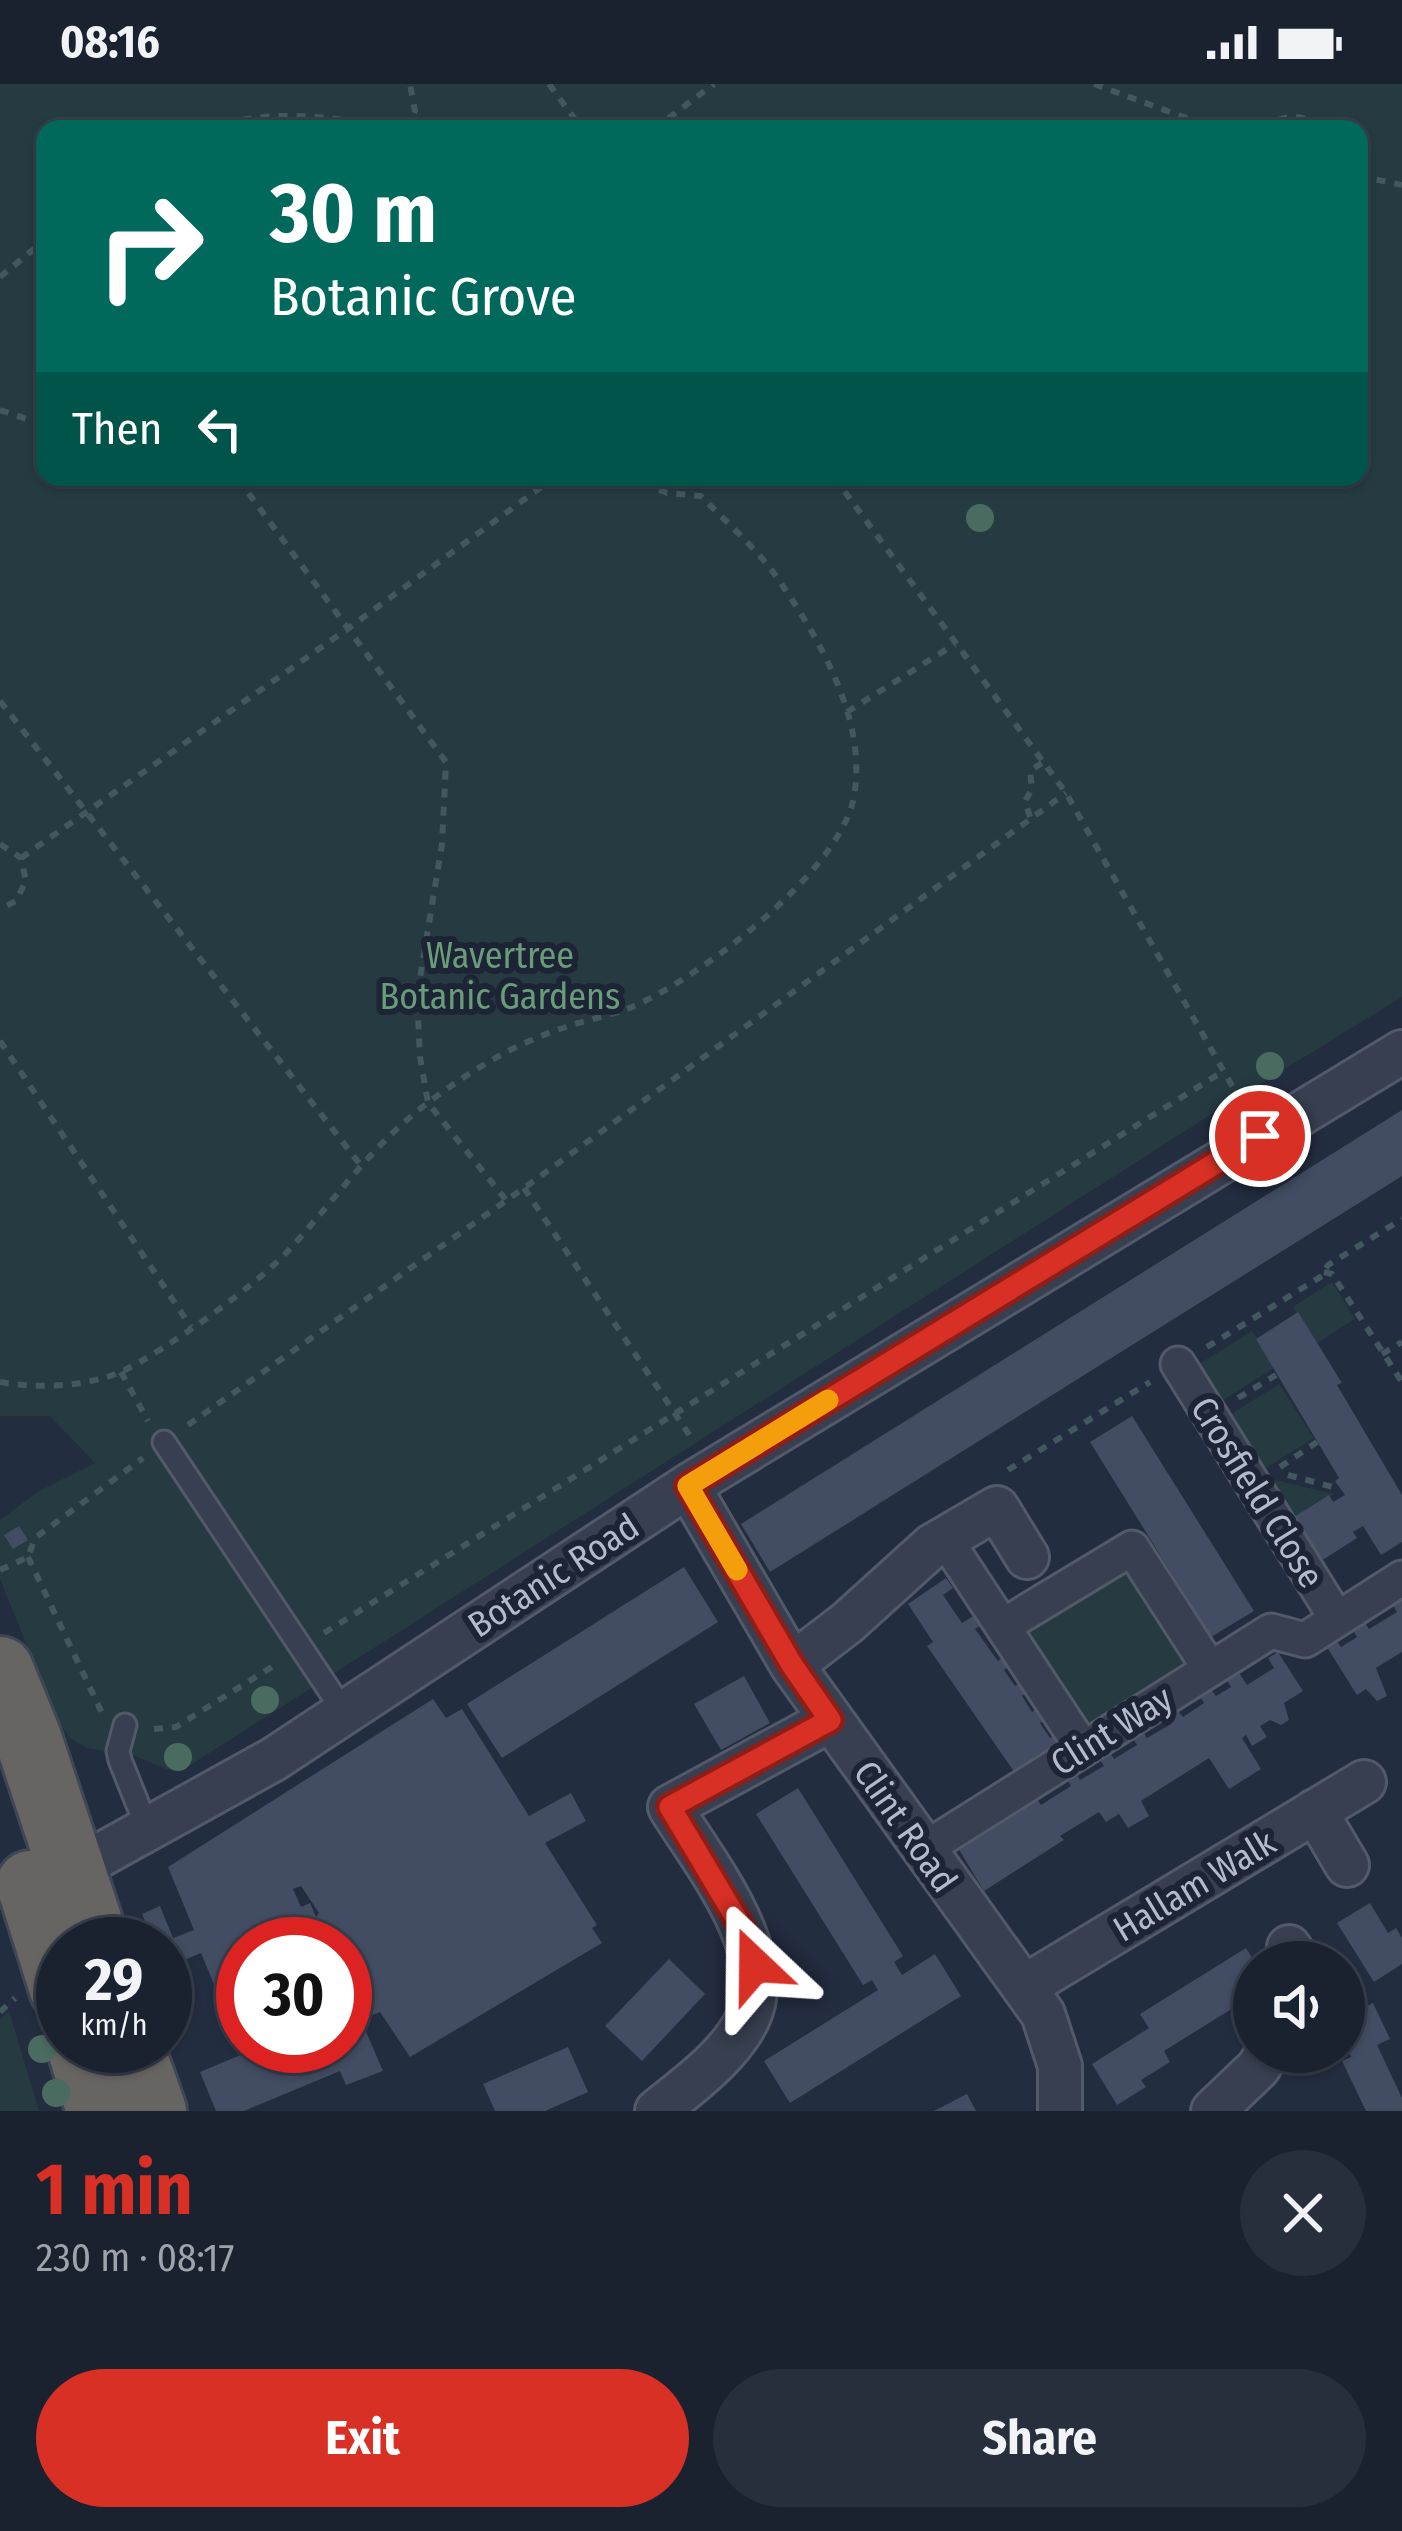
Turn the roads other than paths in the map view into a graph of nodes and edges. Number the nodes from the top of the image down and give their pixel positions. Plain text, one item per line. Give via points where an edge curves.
1 (1402, 1052) edge
2 (1178, 1364) road end
3 (164, 1442) road end
4 (700, 1479) junction
5 (945, 1539) junction
6 (1027, 1557) dead end
7 (1402, 1578) edge
8 (1337, 1619) junction
9 (1003, 1626) junction
10 (792, 1665) junction
11 (1210, 1669) junction
12 (0, 1670) edge
13 (344, 1712) junction
14 (830, 1720) junction
15 (125, 1725) road end
16 (1082, 1747) junction
17 (1364, 1781) dead end
18 (0, 1798) edge
19 (1315, 1811) junction
20 (148, 1830) junction
21 (923, 1850) junction
22 (1347, 1865) dead end
23 (72, 1871) junction
24 (39, 1917) edge
25 (87, 1917) edge
26 (1024, 1987) junction
27 (88, 2073) edge
28 (140, 2073) edge
29 (1253, 2073) edge
30 (100, 2111) edge
31 (153, 2111) edge
32 (657, 2111) edge
33 (1060, 2111) edge
34 (1213, 2111) edge

1 - 4 street, Botanic Road
2 - 8 street, Crosfield Close
3 - 13 lane
4 - 10 street, Clint Road
4 - 13 street, Botanic Road
5 - 6 street via 998,1508
5 - 9 street
5 - 10 street
7 - 8 street
8 - 11 street, Clint Way via 1305,1640 1270,1631
9 - 11 street via 1132,1548
9 - 16 street
10 - 14 street, Clint Road
11 - 16 street, Clint Way
12 - 23 highway
13 - 20 street, Botanic Road
14 - 21 street, Clint Road
14 - 32 street via 670,1807 742,1928 755,1983 736,2037
15 - 20 lane via 120,1760
16 - 21 street, Clint Way
17 - 19 street, Hallam Walk
18 - 24 highway
19 - 22 street
19 - 26 street, Hallam Walk
20 - 23 street, Botanic Road
21 - 26 street, Clint Road
23 - 25 highway
26 - 33 street, Clint Road via 1054,2039
27 - 30 highway
28 - 31 highway
29 - 34 street

